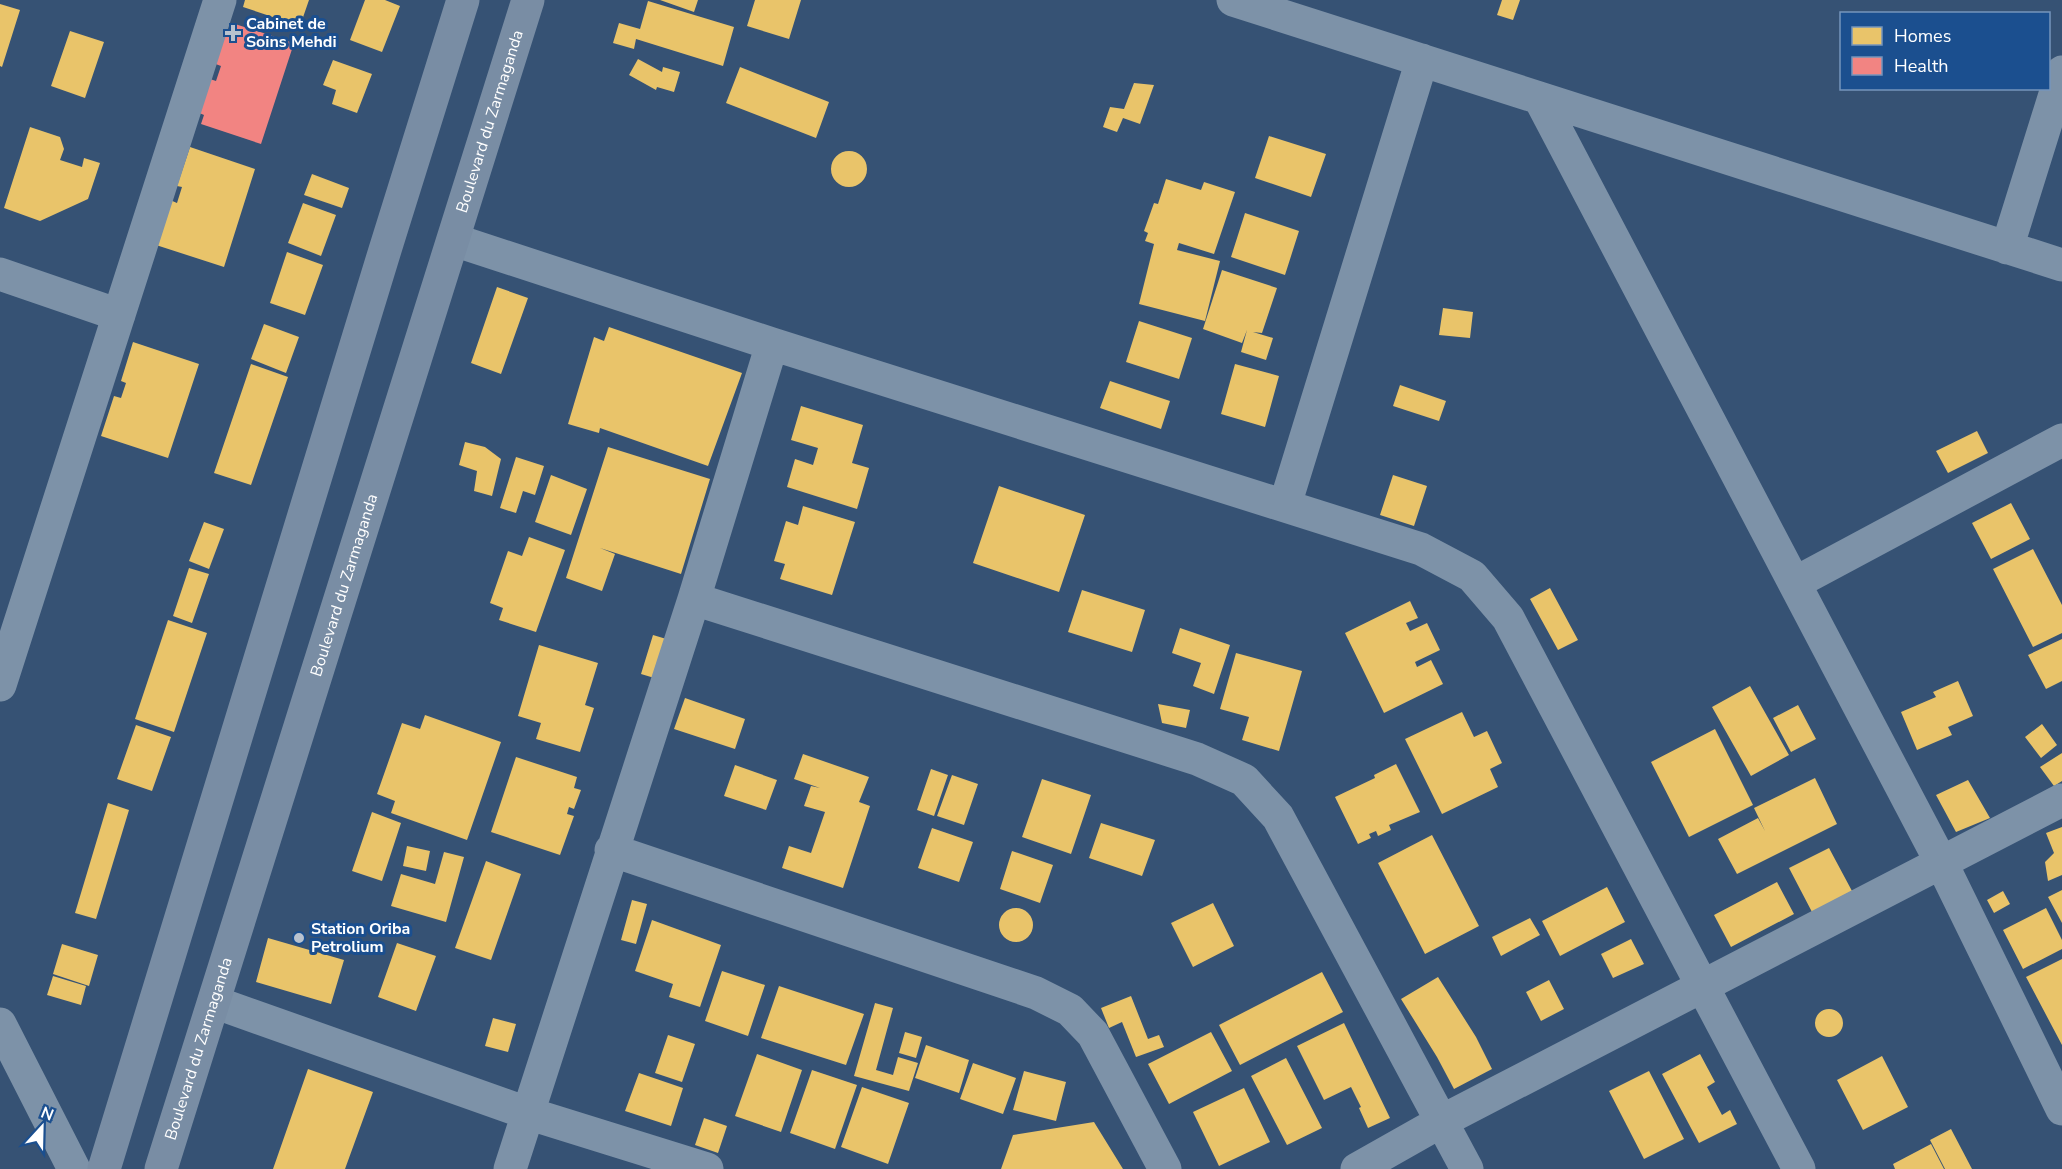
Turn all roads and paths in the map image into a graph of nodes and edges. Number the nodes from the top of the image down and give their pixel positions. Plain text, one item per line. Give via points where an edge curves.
1 (220, 0) edge
2 (464, 0) edge
3 (528, 0) edge
4 (1233, 0) edge
5 (1422, 60) junction
6 (2062, 72) edge
7 (1540, 99) junction
8 (454, 240) junction
9 (2007, 248) junction
10 (2062, 265) edge
11 (0, 274) edge
12 (120, 315) junction
13 (772, 344) junction
14 (2062, 440) edge
15 (1285, 505) junction
16 (1795, 583) junction
17 (694, 599) junction
18 (0, 685) edge
19 (2062, 800) edge
20 (611, 850) junction
21 (1942, 864) junction
22 (1704, 987) junction
23 (214, 1002) junction
24 (0, 1024) edge
25 (2061, 1104) edge
26 (527, 1113) junction
27 (1442, 1121) junction
28 (74, 1169) edge
29 (104, 1169) edge
30 (161, 1169) edge
31 (510, 1169) edge
32 (707, 1169) edge
33 (1165, 1169) edge
34 (1357, 1169) edge
35 (1467, 1169) edge
36 (1799, 1169) edge

1 - 12 street
2 - 29 main road
3 - 8 main road, Boulevard du Zarmaganda
4 - 5 street
5 - 7 street
5 - 15 street
6 - 9 street
7 - 9 street
7 - 16 street
8 - 13 street
8 - 23 main road, Boulevard du Zarmaganda
9 - 10 street
11 - 12 street
12 - 18 street
13 - 15 street
13 - 17 street
14 - 16 street
15 - 22 street via 1421,549 1472,576 1508,618
16 - 21 street
17 - 20 street
17 - 27 street via 1197,759 1244,780 1278,816
19 - 21 street
20 - 26 street
20 - 33 street via 1025,990 1070,1010 1093,1034
21 - 22 street
21 - 25 street
22 - 27 street
22 - 36 street
23 - 26 street
23 - 30 main road, Boulevard du Zarmaganda
24 - 28 street
26 - 31 street
26 - 32 street
27 - 34 street
27 - 35 street

